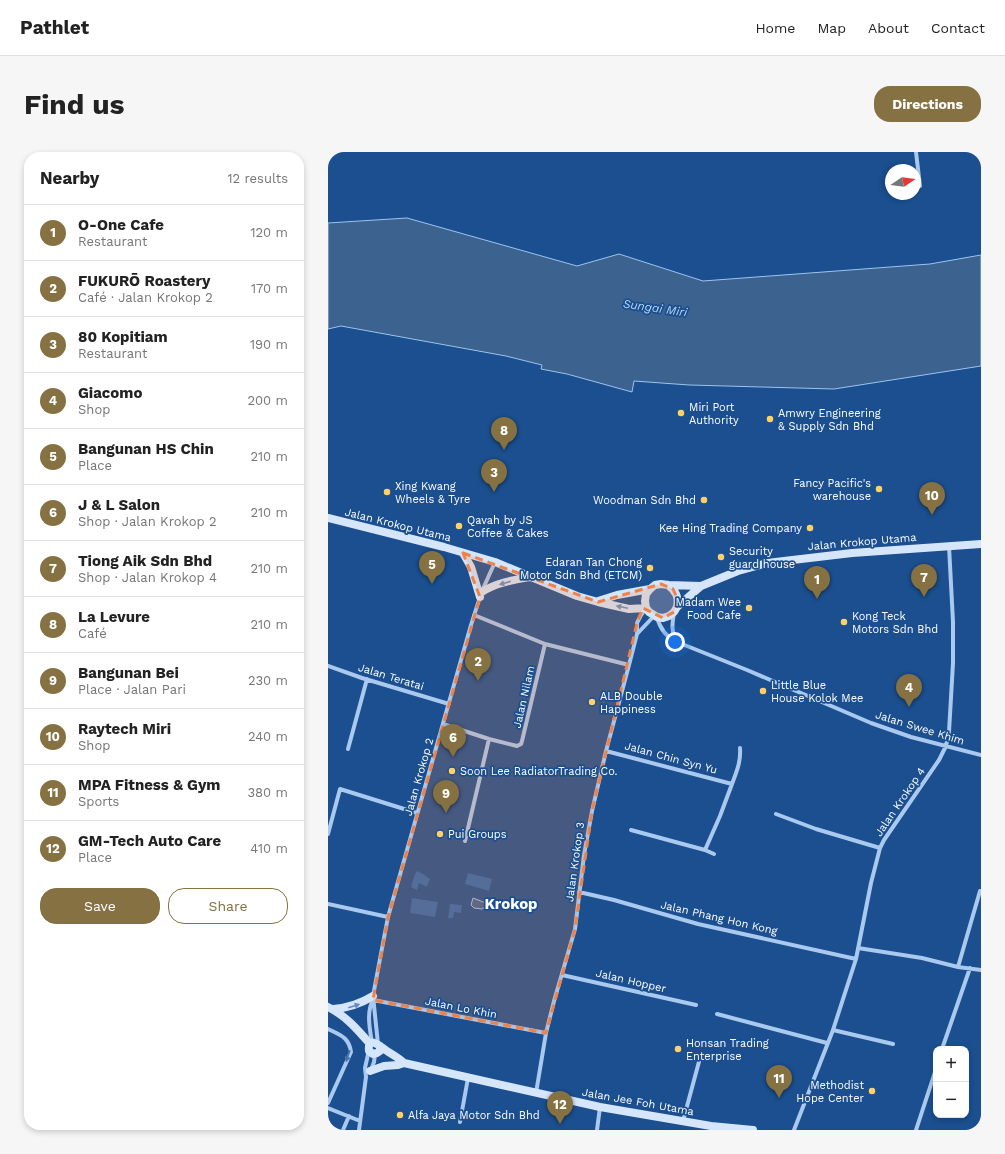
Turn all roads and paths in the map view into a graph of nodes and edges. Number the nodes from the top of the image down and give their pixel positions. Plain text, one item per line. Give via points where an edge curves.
1 (916, 152) edge
2 (917, 164) edge
3 (328, 518) edge
4 (981, 544) edge
5 (949, 546) junction
6 (463, 552) junction
7 (495, 562) junction
8 (530, 577) junction
9 (668, 585) junction
10 (701, 586) junction
11 (650, 589) junction
12 (481, 594) junction
13 (598, 602) junction
14 (646, 608) junction
15 (676, 609) junction
16 (474, 615) junction
17 (655, 616) junction
18 (636, 634) junction
19 (677, 642) junction
20 (545, 644) junction
21 (629, 665) junction
22 (328, 666) edge
23 (367, 679) junction
24 (449, 704) junction
25 (443, 724) junction
26 (489, 739) junction
27 (946, 746) junction
28 (740, 748) dead end
29 (348, 749) dead end
30 (606, 751) junction
31 (981, 755) edge
32 (732, 784) junction
33 (418, 813) junction
34 (776, 814) dead end
35 (631, 830) dead end
36 (328, 834) edge
37 (465, 841) dead end
38 (880, 848) junction
39 (705, 850) junction
40 (714, 854) dead end
41 (980, 891) dead end
42 (579, 892) junction
43 (328, 904) edge
44 (388, 917) junction
45 (858, 948) junction
46 (856, 959) junction
47 (958, 967) junction
48 (970, 968) junction
49 (981, 970) edge
50 (562, 975) junction
51 (373, 998) junction
52 (696, 1005) dead end
53 (330, 1010) edge
54 (717, 1014) dead end
55 (328, 1030) edge
56 (833, 1030) junction
57 (546, 1033) junction
58 (828, 1043) junction
59 (893, 1044) dead end
60 (943, 1046) edge
61 (374, 1048) junction
62 (700, 1058) dead end
63 (404, 1063) junction
64 (393, 1065) junction
65 (368, 1074) junction
66 (468, 1077) junction
67 (933, 1077) edge
68 (536, 1093) junction
69 (328, 1103) edge
70 (600, 1107) junction
71 (328, 1108) edge
72 (349, 1116) junction
73 (360, 1121) junction
74 (683, 1121) junction
75 (460, 1122) dead end
76 (344, 1130) edge
77 (359, 1130) edge
78 (597, 1130) edge
79 (753, 1130) edge
80 (794, 1130) edge
81 (916, 1130) edge

1 - 2 street
3 - 6 street, Jalan Krokop Utama
4 - 5 street, Jalan Krokop Utama
5 - 10 street, Jalan Krokop Utama via 852,553 767,563 725,575
5 - 27 street, Jalan Krokop 4 via 953,663
6 - 7 street, Jalan Krokop Utama
6 - 12 street
7 - 8 street, Jalan Krokop Utama
7 - 12 street, Jalan Krokop 2
8 -> 12 street via 505,582 486,589
8 - 13 street, Jalan Krokop Utama
9 - 10 street
9 - 11 street via 655,585
9 - 15 street via 677,594
10 - 15 street
11 - 13 street via 617,595
11 - 14 street via 646,594
12 - 16 street, Jalan Krokop 2
14 -> 13 street, Jalan Krokop Utama via 629,609
14 - 17 street
14 - 18 street, Jalan Krokop 3 via 639,619
15 - 17 street via 669,616
15 - 19 street via 672,625
16 - 20 street
16 - 24 street, Jalan Krokop 2
17 - 18 street
17 - 19 street, Jalan Swee Khim via 664,633
18 - 21 street, Jalan Krokop 3
19 - 27 street, Jalan Swee Khim via 871,723
20 - 21 street
20 - 26 street, Jalan Nilam via 521,744 517,746
21 - 30 street, Jalan Krokop 3
22 - 23 street, Jalan Teratai
23 - 24 street, Jalan Teratai
23 - 29 street
24 - 25 street, Jalan Krokop 2
25 - 26 street, Jalan Nilam
25 - 33 street, Jalan Krokop 2
26 - 37 street
27 - 31 street, Jalan Swee Khim
27 - 38 street, Jalan Krokop 4
28 - 32 street via 739,767
30 - 32 street, Jalan Chin Syn Yu
30 - 42 street, Jalan Krokop 3 via 592,812
32 - 39 street
33 - 36 street via 340,789
33 - 44 street, Jalan Krokop 2
34 - 38 street
35 - 39 street
38 - 45 street, Jalan Krokop 4
39 - 40 street
41 - 47 street
42 - 46 street, Jalan Phang Hon Kong via 698,924
42 - 50 street, Jalan Krokop 3 via 575,929
43 - 44 street
44 - 51 street, Jalan Krokop 2
45 - 46 street, Jalan Krokop 4
45 - 47 street via 922,958
46 - 56 street, Jalan Krokop 4
47 - 48 street
48 - 49 street
48 - 60 street
50 - 52 street, Jalan Hopper
50 - 57 street, Jalan Krokop 3
53 -> 51 street via 347,1008
51 - 57 street, Jalan Lo Khin
51 - 61 street, Jalan Krokop 2 via 370,1005 370,1031
53 - 61 street via 349,1021
54 - 58 street
55 -> 69 street via 344,1038 350,1044 351,1052
56 - 58 street, Jalan Krokop 4
56 - 59 street
57 - 68 street, Jalan Krokop 3
58 - 80 street, Jalan Krokop 4
61 - 63 street via 399,1058
61 - 64 street via 382,1060
61 - 65 street via 374,1062
61 - 65 street via 365,1068
62 - 74 street
63 - 64 street
63 - 66 street, Jalan Jee Foh Utama
64 - 65 street via 384,1066
65 - 73 street
66 - 68 street, Jalan Jee Foh Utama
66 - 75 street
67 - 81 street
68 - 70 street, Jalan Jee Foh Utama
70 - 74 street, Jalan Jee Foh Utama
70 - 78 street
71 - 72 street
72 - 73 street
72 - 76 street
73 - 77 street
74 - 79 street, Jalan Jee Foh Utama

